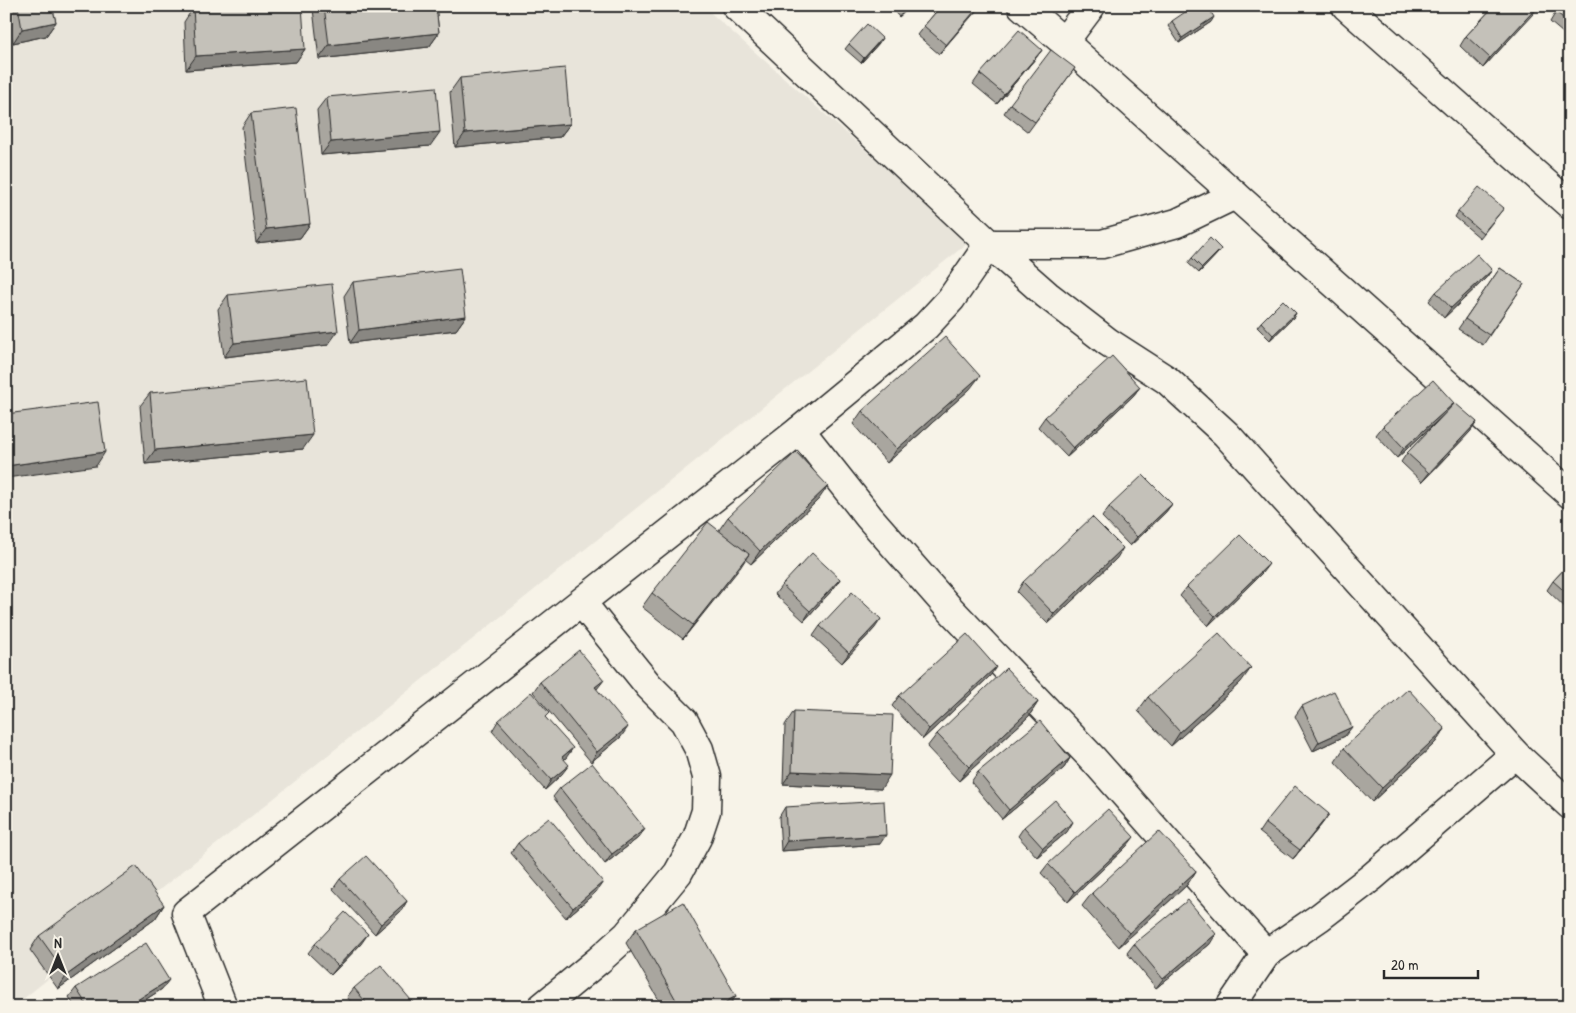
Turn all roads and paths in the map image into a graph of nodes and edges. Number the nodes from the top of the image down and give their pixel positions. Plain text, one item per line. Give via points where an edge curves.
1 (736, 6) edge
2 (1022, 6) edge
3 (1091, 6) edge
4 (1346, 6) edge
5 (1064, 42) junction
6 (1235, 195) junction
7 (1570, 205) edge
8 (989, 244) junction
9 (800, 430) junction
10 (1570, 494) edge
11 (582, 603) junction
12 (1515, 754) junction
13 (1570, 805) edge
14 (1266, 954) junction
15 (223, 1007) edge
16 (542, 1007) edge
17 (1230, 1007) edge

1 - 8 street
2 - 5 street
3 - 5 street
4 - 7 street
5 - 6 street
6 - 8 street via 1178,223 1102,244
6 - 10 street
8 - 9 street via 951,299 926,326
8 - 12 street via 1108,342 1167,380 1226,434
9 - 11 street
9 - 14 street via 934,592 1094,760
11 - 15 street via 186,913
11 - 16 street via 649,686 684,722 699,749 707,777 706,811 697,838 678,873 627,935
12 - 13 street
12 - 14 street via 1372,877
14 - 17 street

